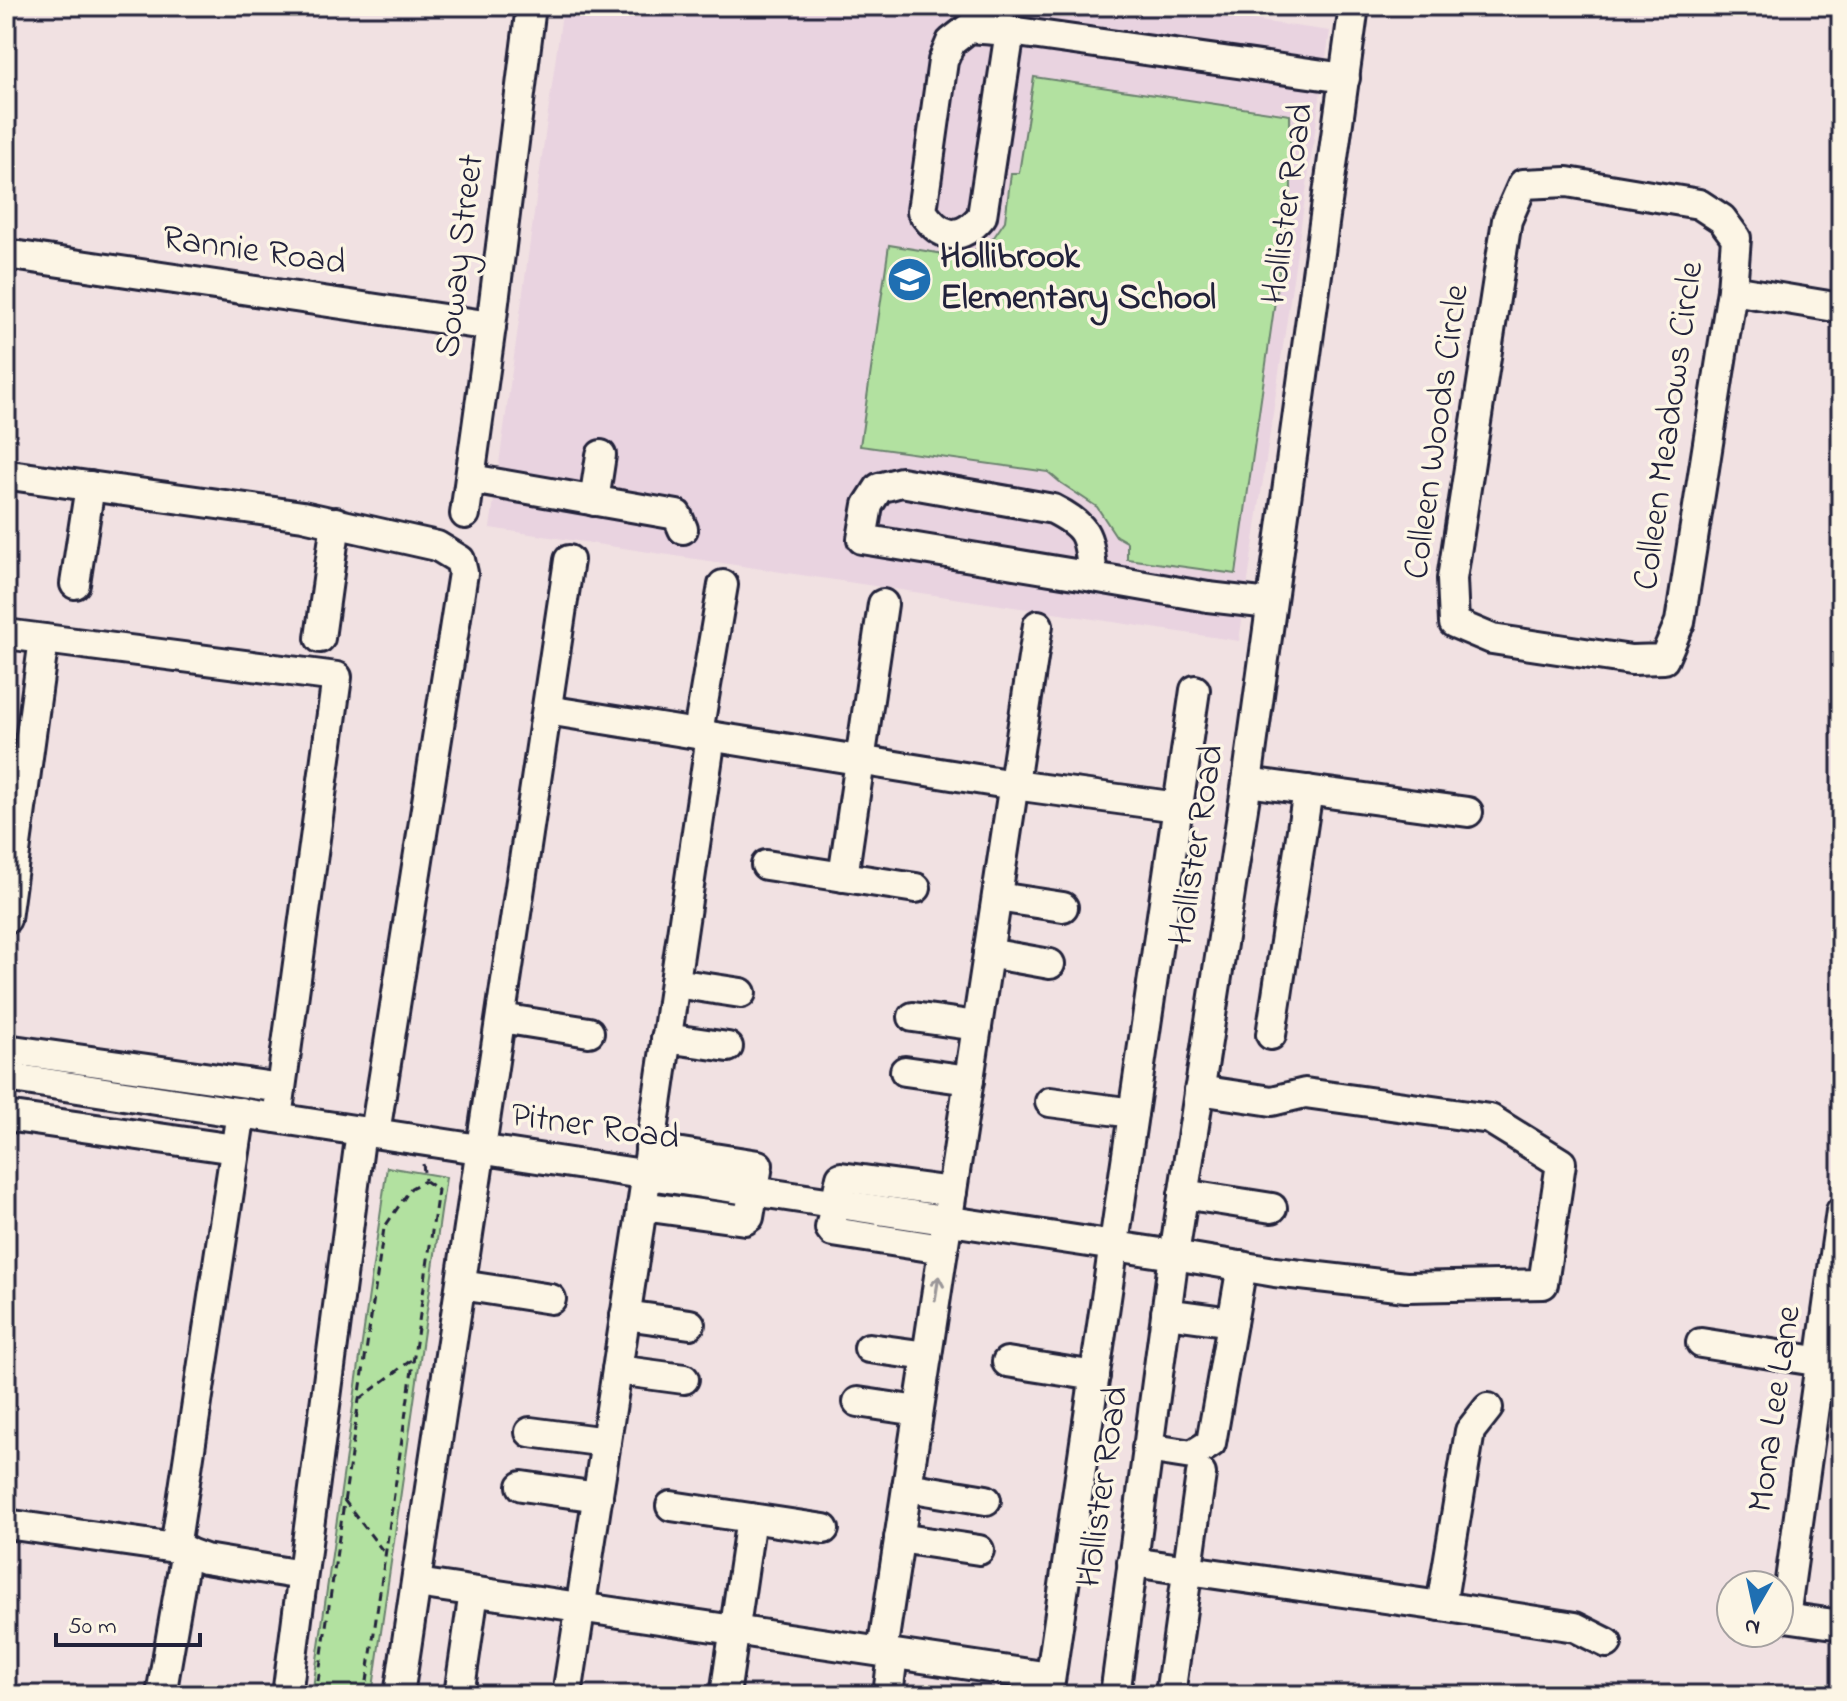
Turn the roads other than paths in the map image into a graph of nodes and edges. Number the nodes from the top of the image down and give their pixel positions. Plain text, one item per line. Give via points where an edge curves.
1 (531, 6) edge
2 (1354, 6) edge
3 (1010, 31) junction
4 (1345, 78) junction
5 (1523, 184) joint
6 (6, 254) edge
7 (1732, 290) junction
8 (1841, 308) edge
9 (491, 326) junction
10 (601, 455) dead end
11 (17, 476) dead end
12 (471, 479) junction
13 (90, 486) junction
14 (594, 501) junction
15 (465, 514) dead end
16 (336, 522) junction
17 (683, 529) dead end
18 (569, 560) dead end
19 (1093, 577) junction
20 (75, 584) dead end
21 (723, 585) dead end
22 (883, 604) dead end
23 (1270, 604) junction
24 (1038, 625) dead end
25 (6, 634) edge
26 (320, 638) dead end
27 (44, 639) junction
28 (1664, 659) joint
29 (1195, 690) dead end
30 (547, 710) junction
31 (704, 734) junction
32 (861, 760) junction
33 (1247, 782) junction
34 (1014, 785) junction
35 (1308, 790) junction
36 (1178, 807) junction
37 (1468, 812) dead end
38 (766, 865) dead end
39 (843, 877) junction
40 (916, 888) dead end
41 (997, 897) junction
42 (1063, 907) dead end
43 (6, 919) edge
44 (988, 953) junction
45 (1050, 964) dead end
46 (675, 983) junction
47 (741, 993) dead end
48 (913, 1017) dead end
49 (501, 1018) junction
50 (977, 1026) junction
51 (589, 1032) dead end
52 (1271, 1035) dead end
53 (666, 1038) junction
54 (728, 1047) dead end
55 (6, 1049) edge
56 (905, 1071) dead end
57 (45, 1073) junction
58 (171, 1073) junction
59 (91, 1075) junction
60 (6, 1077) edge
61 (219, 1080) junction
62 (969, 1080) junction
63 (281, 1088) junction
64 (1199, 1090) junction
65 (136, 1096) junction
66 (1050, 1102) dead end
67 (204, 1107) junction
68 (1133, 1113) junction
69 (6, 1116) edge
70 (277, 1118) junction
71 (53, 1122) junction
72 (368, 1132) junction
73 (130, 1134) junction
74 (187, 1142) junction
75 (235, 1149) junction
76 (481, 1150) junction
77 (648, 1161) junction
78 (701, 1170) junction
79 (838, 1190) junction
80 (754, 1191) junction
81 (952, 1192) junction
82 (1183, 1194) junction
83 (893, 1198) junction
84 (642, 1206) junction
85 (1272, 1208) dead end
86 (1841, 1211) edge
87 (693, 1213) junction
88 (947, 1220) junction
89 (887, 1240) junction
90 (1114, 1246) junction
91 (943, 1249) junction
92 (1174, 1255) junction
93 (1242, 1266) junction
94 (461, 1285) junction
95 (551, 1299) dead end
96 (1166, 1313) junction
97 (625, 1315) junction
98 (1232, 1322) junction
99 (690, 1324) dead end
100 (1701, 1343) dead end
101 (869, 1348) dead end
102 (927, 1356) junction
103 (1007, 1362) dead end
104 (1831, 1363) edge
105 (617, 1370) junction
106 (1095, 1376) junction
107 (684, 1379) dead end
108 (858, 1402) dead end
109 (1488, 1408) dead end
110 (918, 1411) junction
111 (530, 1432) dead end
112 (606, 1442) junction
113 (1147, 1448) junction
114 (1201, 1474) dead end
115 (522, 1486) dead end
116 (907, 1487) junction
117 (598, 1497) junction
118 (986, 1500) dead end
119 (671, 1506) dead end
120 (751, 1518) junction
121 (6, 1524) edge
122 (824, 1529) dead end
123 (899, 1538) junction
124 (180, 1550) junction
125 (979, 1550) dead end
126 (1132, 1562) junction
127 (1188, 1570) junction
128 (302, 1575) junction
129 (417, 1583) junction
130 (474, 1592) junction
131 (1441, 1606) junction
132 (581, 1608) junction
133 (1841, 1625) edge
134 (734, 1630) junction
135 (1607, 1643) dead end
136 (888, 1653) junction
137 (1049, 1686) edge
138 (161, 1695) edge
139 (287, 1695) edge
140 (399, 1695) edge
141 (459, 1695) edge
142 (567, 1695) edge
143 (725, 1695) edge
144 (888, 1695) edge
145 (1115, 1695) edge
146 (1170, 1695) edge

1 - 9 street, Soway Street
2 - 4 street, Hollister Road
3 - 3 street via 969,28 951,42 943,61 922,211 931,225 949,234 970,230 982,216
3 - 4 street
4 - 23 street, Hollister Road
5 - 7 street, Colleen Meadows Circle via 1567,182 1699,204 1722,219 1736,238
5 - 28 street, Colleen Woods Circle via 1507,220 1452,579 1454,623 1492,639 1631,660
6 - 9 street, Rannie Road
7 - 8 street
7 - 28 street, Colleen Meadows Circle via 1680,622
9 - 12 street, Soway Street
10 - 14 street
11 - 13 street
12 - 14 street
12 - 15 street, Soway Street
13 - 16 street
13 - 20 street
14 - 17 street via 677,515
16 - 26 street
16 - 72 street via 437,546 460,560 463,573
18 - 30 street
19 - 19 street via 862,539 868,505 879,488 901,482 1053,509 1075,520 1088,539
19 - 23 street
21 - 31 street
22 - 32 street
23 - 33 street, Hollister Road
24 - 34 street
25 - 27 street
27 - 43 street
27 - 63 street via 337,677
29 - 36 street
30 - 31 street
30 - 49 street
31 - 32 street
31 - 46 street
32 - 34 street
32 - 39 street
33 - 35 street
33 - 64 street, Hollister Road
34 - 36 street
34 - 41 street
35 - 37 street
35 - 52 street
36 - 68 street
38 - 39 street
39 - 40 street
41 - 42 street
41 - 44 street
44 - 45 street
44 - 50 street
46 - 47 street
46 - 53 street
48 - 50 street
49 - 51 street
49 - 76 street
50 - 62 street
53 - 54 street
53 - 77 street
55 - 57 street
56 - 62 street
57 - 59 street, Pitner Road
57 - 60 street, Pitner Road
57 - 71 street
58 - 59 street
58 - 61 street
58 - 67 street
59 - 65 street, Pitner Road
61 - 63 street
61 - 67 street
62 - 81 street
63 - 70 street
64 - 82 street, Hollister Road
64 - 93 street, Pitner Road via 1272,1101 1305,1093 1490,1119 1561,1163 1543,1284 1406,1287
65 - 67 street, Pitner Road
65 - 73 street
66 - 68 street
67 - 70 street, Pitner Road
67 - 74 street
67 - 75 street
68 - 90 street
69 - 71 street
70 - 72 street, Pitner Road
71 - 73 street
72 - 76 street, Pitner Road
72 - 128 street
73 - 74 street
74 - 75 street
75 - 124 street
76 - 77 street, Pitner Road
76 - 94 street
77 - 78 street, Pitner Road
77 - 84 street
78 - 80 street, Pitner Road
78 - 87 street
79 - 80 street, Pitner Road
79 - 83 street, Pitner Road
79 - 89 street via 833,1232
80 - 87 street via 745,1220
81 - 83 street
81 - 88 street
82 - 85 street
82 - 92 street, Hollister Road
83 - 88 street, Pitner Road
83 - 89 street
84 - 87 street
84 - 97 street
86 - 104 street, Mona Lee Lane
88 - 90 street, Pitner Road
88 - 91 street
89 - 91 street
90 - 92 street, Pitner Road
90 - 106 street
102 -> 91 street
92 - 93 street, Pitner Road
92 - 96 street, Hollister Road
93 - 98 street
94 - 95 street
94 - 129 street
96 - 98 street
96 - 113 street, Hollister Road
97 - 99 street
97 - 105 street
98 - 113 street via 1211,1443 1192,1455
100 - 104 street
101 - 102 street
102 - 110 street
103 - 106 street
104 - 133 street, Mona Lee Lane via 1785,1617
105 - 107 street
105 - 112 street
106 - 137 street
108 - 110 street
109 - 131 street via 1470,1431
110 - 116 street
111 - 112 street
112 - 117 street
113 - 126 street, Hollister Road
114 - 127 street
115 - 117 street
116 - 118 street
116 - 123 street
117 - 132 street
119 - 120 street
120 - 122 street
120 - 134 street
121 - 124 street
123 - 125 street
123 - 136 street
124 - 128 street
124 - 138 street
126 - 127 street
126 - 145 street, Hollister Road
127 - 131 street
127 - 146 street
128 - 139 street
129 - 130 street
129 - 140 street
130 - 132 street
130 - 141 street
131 - 135 street via 1575,1627
132 - 134 street
132 - 142 street
134 - 136 street
134 - 143 street
136 - 137 street
136 - 144 street

